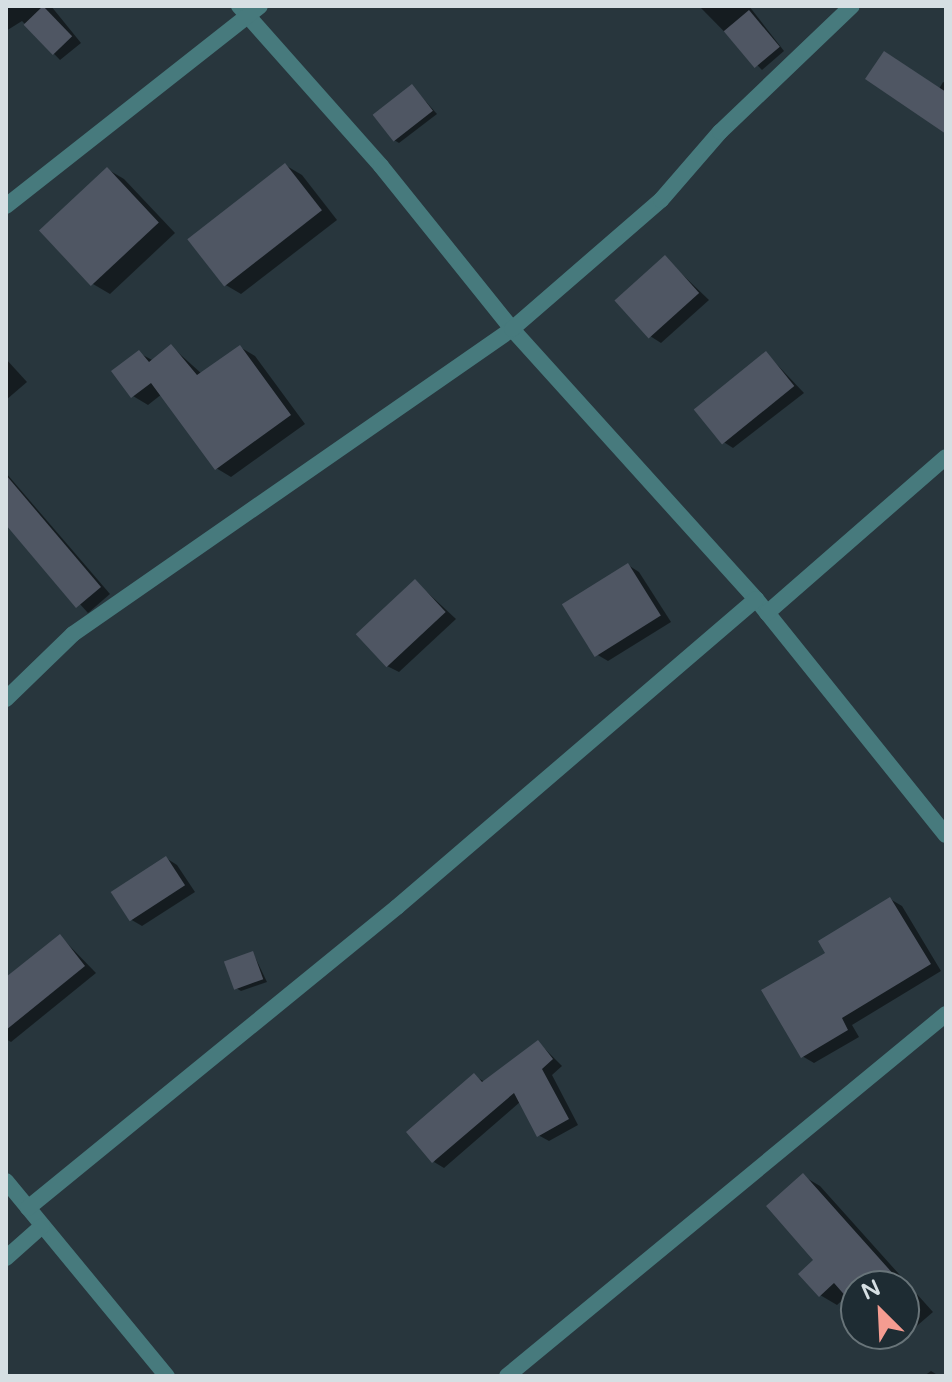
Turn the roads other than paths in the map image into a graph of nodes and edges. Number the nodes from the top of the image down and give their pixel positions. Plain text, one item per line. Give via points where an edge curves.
1 (852, 6) edge
2 (249, 9) edge
3 (6, 206) edge
4 (512, 329) junction
5 (946, 457) edge
6 (761, 606) junction
7 (6, 699) edge
8 (946, 835) edge
9 (946, 1014) edge
10 (6, 1181) edge
11 (28, 1208) junction
12 (42, 1226) junction
13 (6, 1258) edge
14 (167, 1376) edge
15 (507, 1376) edge

1 - 4 street via 720,132 661,200
2 - 3 street
2 - 4 street
4 - 6 street
4 - 7 street via 73,634
5 - 6 street
6 - 8 street
6 - 11 street
9 - 15 street
10 - 11 street
11 - 12 street
12 - 13 street
12 - 14 street

